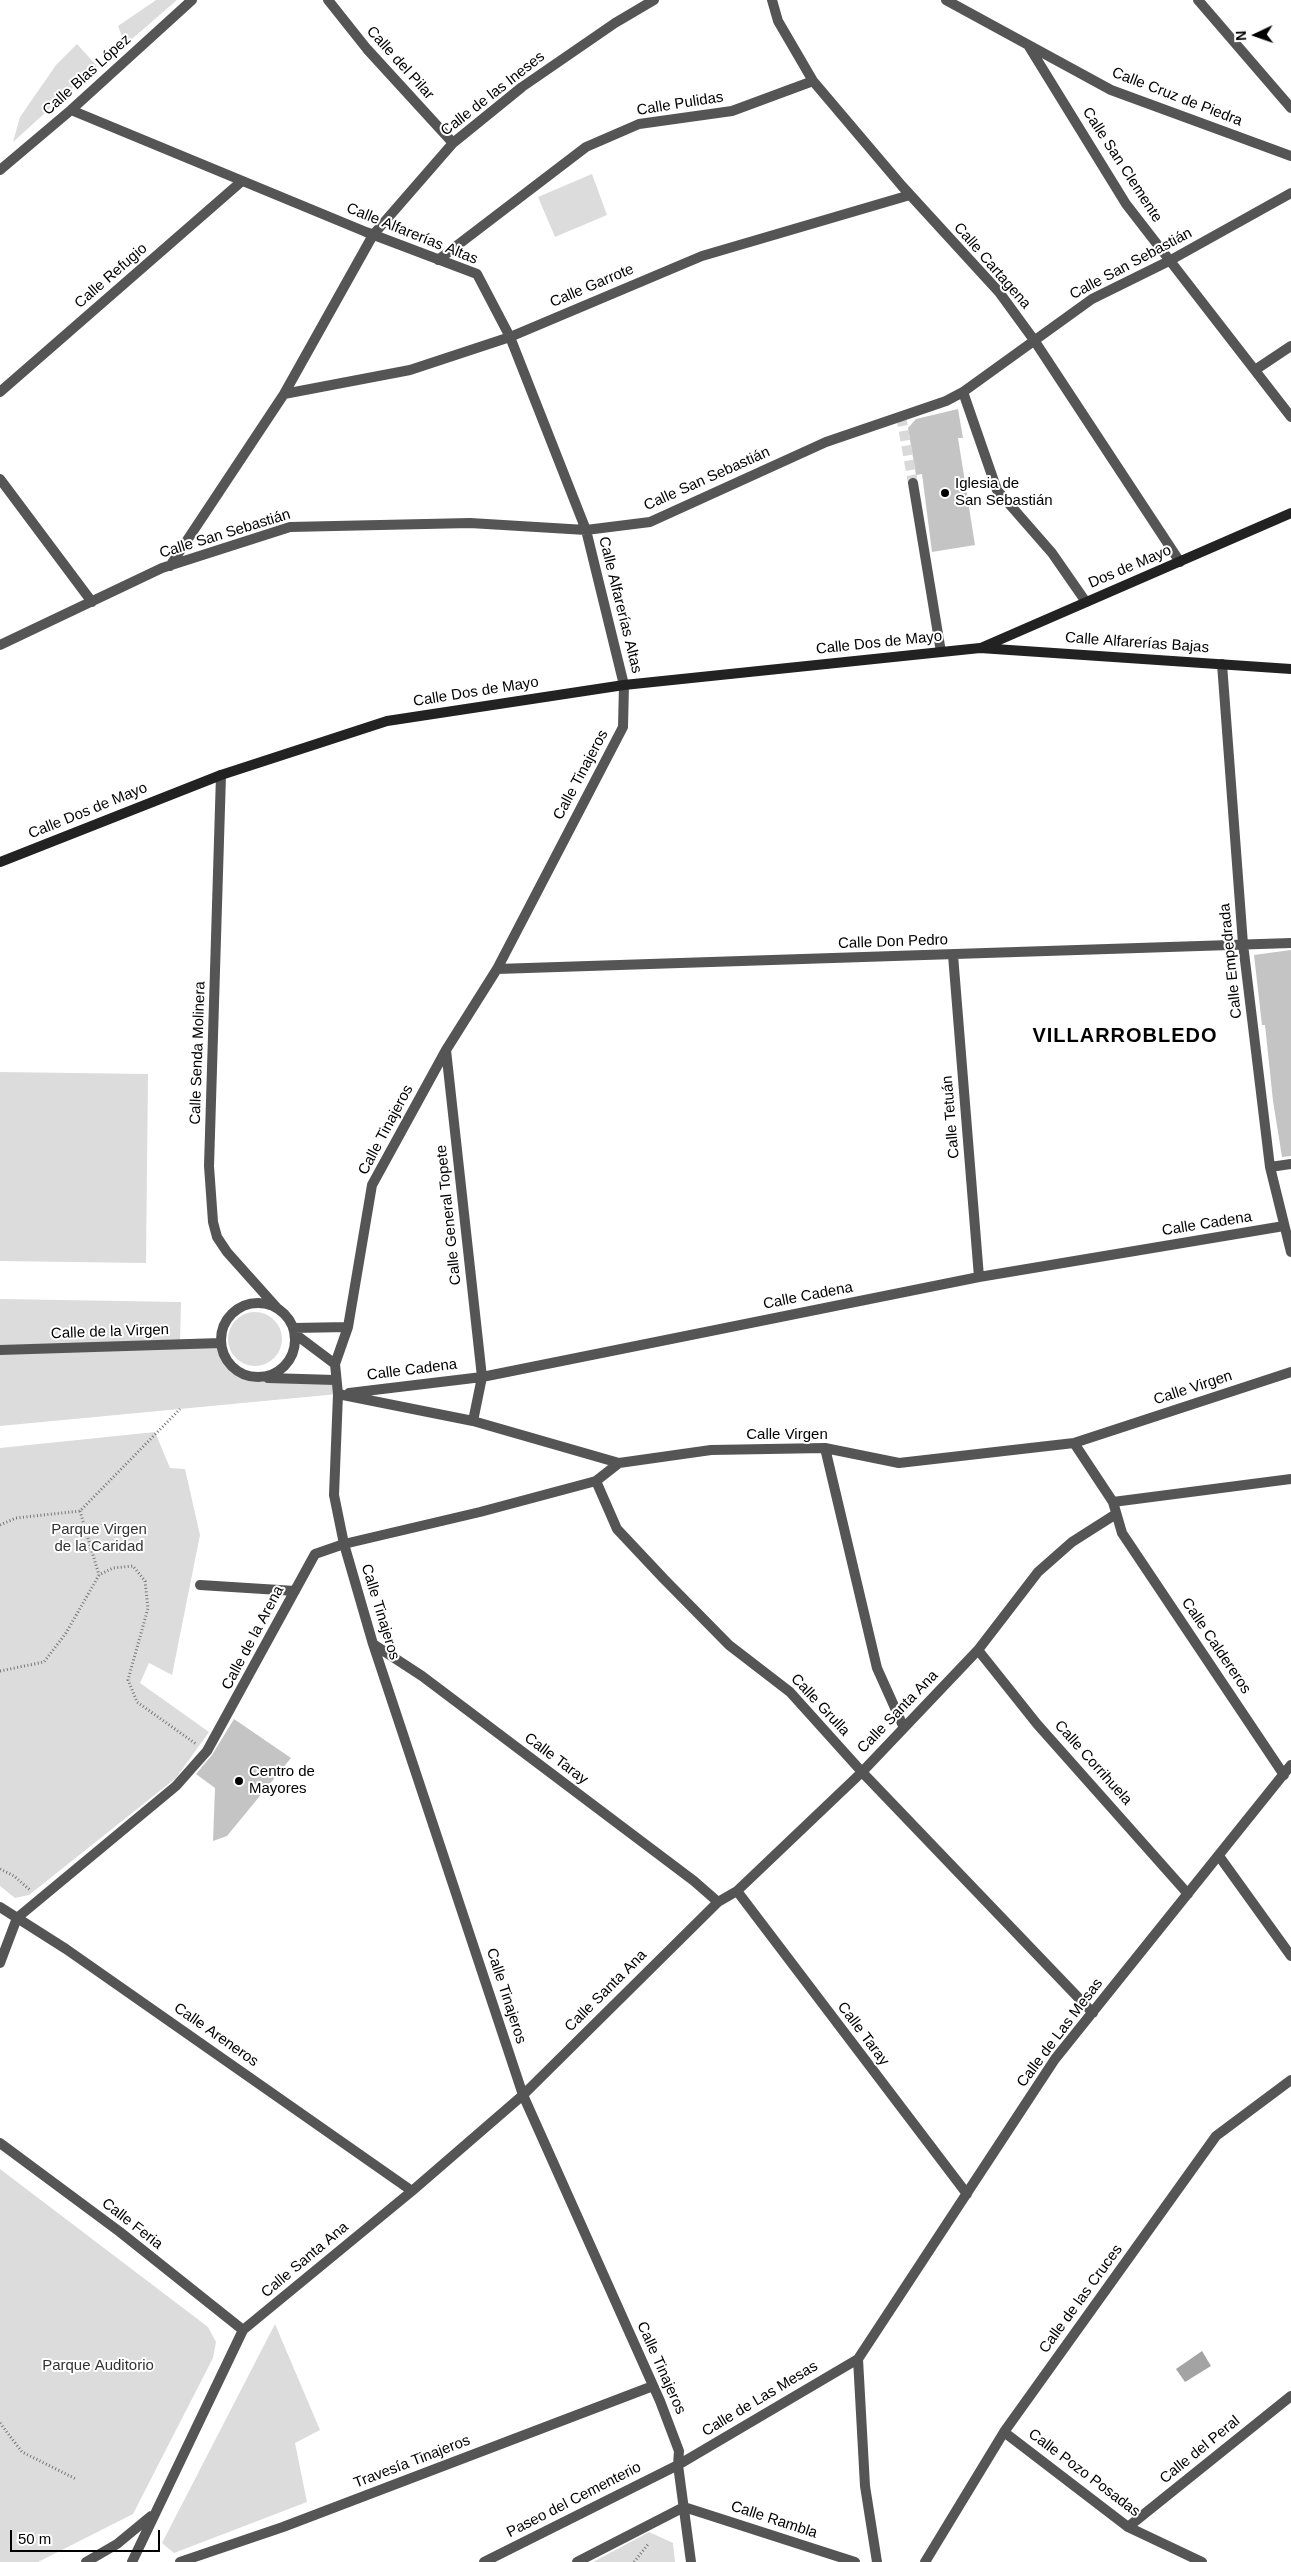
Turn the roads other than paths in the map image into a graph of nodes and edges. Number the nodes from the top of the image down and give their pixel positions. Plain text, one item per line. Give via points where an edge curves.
1 (192, 0) edge
2 (328, 0) edge
3 (654, 0) edge
4 (772, 0) edge
5 (946, 0) edge
6 (1198, 0) edge
7 (1028, 45) junction
8 (813, 82) junction
9 (1291, 108) edge
10 (71, 110) junction
11 (453, 143) junction
12 (1291, 156) edge
13 (0, 170) edge
14 (242, 181) junction
15 (1291, 193) edge
16 (910, 195) junction
17 (373, 235) junction
18 (438, 260) junction
19 (1169, 261) junction
20 (510, 337) junction
21 (1034, 340) junction
22 (1291, 346) edge
23 (1255, 370) junction
24 (0, 392) edge
25 (963, 392) junction
26 (284, 394) junction
27 (1291, 417) edge
28 (0, 479) edge
29 (913, 483) tunnel mouth
30 (1291, 513) edge
31 (586, 530) junction
32 (1180, 562) junction
33 (170, 566) junction
34 (92, 602) junction
35 (1086, 602) junction
36 (0, 645) edge
37 (980, 648) junction
38 (941, 652) junction
39 (1222, 664) junction
40 (1291, 669) edge
41 (624, 684) junction
42 (221, 775) junction
43 (0, 862) edge
44 (1291, 943) edge
45 (1243, 944) junction
46 (953, 955) junction
47 (496, 969) junction
48 (446, 1050) junction
49 (1291, 1164) edge
50 (1270, 1166) junction
51 (1284, 1226) junction
52 (1291, 1252) edge
53 (979, 1277) junction
54 (278, 1309) junction
55 (348, 1327) junction
56 (294, 1331) junction
57 (221, 1343) junction
58 (0, 1350) edge
59 (335, 1364) junction
60 (1291, 1372) edge
61 (482, 1377) junction
62 (264, 1378) junction
63 (335, 1380) junction
64 (338, 1394) junction
65 (473, 1421) junction
66 (1074, 1443) junction
67 (825, 1448) junction
68 (620, 1463) junction
69 (1291, 1479) edge
70 (596, 1481) junction
71 (1113, 1502) junction
72 (1116, 1514) junction
73 (344, 1544) junction
74 (200, 1585) dead end
75 (295, 1591) junction
76 (373, 1644) junction
77 (978, 1650) junction
78 (904, 1728) junction
79 (1291, 1765) edge
80 (862, 1772) junction
81 (1284, 1775) junction
82 (1219, 1856) junction
83 (737, 1891) junction
84 (1188, 1894) junction
85 (718, 1902) junction
86 (0, 1907) edge
87 (17, 1918) junction
88 (1291, 1956) edge
89 (0, 1963) edge
90 (1093, 2013) junction
91 (1291, 2080) edge
92 (523, 2095) junction
93 (0, 2143) edge
94 (412, 2191) junction
95 (966, 2194) junction
96 (244, 2330) junction
97 (858, 2359) junction
98 (653, 2386) junction
99 (1291, 2396) edge
100 (1004, 2432) junction
101 (678, 2465) junction
102 (684, 2507) junction
103 (154, 2513) junction
104 (1128, 2527) junction
105 (86, 2562) edge
106 (132, 2562) edge
107 (180, 2562) edge
108 (484, 2562) edge
109 (577, 2562) edge
110 (691, 2562) edge
111 (855, 2562) edge
112 (877, 2562) edge
113 (925, 2562) edge
114 (1202, 2562) edge

1 - 10 street, Calle Blas López
2 - 11 street, Calle del Pilar via 367,49
3 - 11 street, Calle de las Ineses via 522,87
4 - 8 street, Calle Cartagena via 778,21
5 - 7 street, Calle San Clemente
6 - 9 street
7 - 12 street, Calle Cruz de Piedra via 1111,90
7 - 19 street, Calle San Clemente via 1126,204
8 - 16 street, Calle Cartagena
8 - 18 street, Calle Pulidas via 732,110 639,124 586,147
10 - 13 street, Calle Blas López
10 - 14 street, Calle Alfarerías Altas
11 - 17 street, Calle de las Ineses
14 - 17 street, Calle Alfarerías Altas
14 - 24 street, Calle Refugio
15 - 19 street, Calle San Sebastián
16 - 20 street, Calle Garrote via 702,256
16 - 21 street, Calle Cartagena via 1000,292
17 - 18 street, Calle Alfarerías Altas
17 - 26 street, Calle de las Ineses
18 - 20 street, Calle Alfarerías Altas via 477,274
19 - 21 street, Calle San Sebastián via 1092,299
19 - 23 street, Calle San Clemente
20 - 26 street, Calle Garrote via 410,370
20 - 31 street, Calle Alfarerías Altas
21 - 25 street, Calle San Sebastián
21 - 32 street, Calle Cartagena
22 - 23 street
23 - 27 street, Calle San Clemente
25 - 31 street, Calle San Sebastián via 946,401 826,442 650,522
25 - 35 street via 997,490 1052,553
26 - 33 street, Calle de las Ineses
28 - 34 street
29 - 38 street
30 - 32 street, Dos de Mayo
31 - 33 street, Calle San Sebastián via 470,523 290,527
31 - 41 street, Calle Alfarerías Altas
32 - 35 street, Dos de Mayo
33 - 34 street, Calle San Sebastián
34 - 36 street, Calle San Sebastián
35 - 37 street, Dos de Mayo
37 - 38 street, Calle Dos de Mayo
37 - 39 street, Calle Alfarerías Bajas
38 - 41 street, Calle Dos de Mayo
39 - 40 street, Calle Alfarerías Bajas
39 - 45 street, Calle Empedrada
41 - 42 street, Calle Dos de Mayo via 387,721
41 - 47 street, Calle Tinajeros via 623,727
42 - 43 street, Calle Dos de Mayo
42 - 54 street, Calle Senda Molinera via 209,1166 213,1222 217,1237 227,1252
44 - 45 street, Calle Don Pedro
45 - 46 street, Calle Don Pedro
45 - 50 street, Calle Empedrada
46 - 47 street, Calle Don Pedro
46 - 53 street, Calle Tetuán
47 - 48 street, Calle Tinajeros
48 - 55 street, Calle Tinajeros via 372,1185
48 - 61 street, Calle General Topete
49 - 50 street
50 - 51 street, Calle Empedrada
51 - 52 street, Calle Empedrada
51 - 53 street, Calle Cadena
53 - 61 street, Calle Cadena
54 - 56 street via 288,1317
54 - 57 street via 258,1303 235,1311 225,1323
55 - 56 street
55 - 59 street, Calle Tinajeros
56 - 59 street
56 - 62 street via 295,1348 287,1364
57 - 58 street, Calle de la Virgen
57 - 62 street via 234,1369 248,1377
59 - 63 street, Calle Tinajeros
60 - 66 street, Calle Virgen
61 - 64 street, Calle Cadena
61 - 65 street, Calle General Topete
62 - 63 street
63 - 64 street, Calle Tinajeros
64 - 65 street, Calle Virgen
64 - 73 street, Calle Tinajeros via 334,1495
65 - 68 street, Calle Virgen
66 - 67 street, Calle Virgen via 899,1463
66 - 71 street
67 - 68 street, Calle Virgen via 710,1450
67 - 78 street via 877,1668
68 - 70 street, Calle de la Arena
69 - 71 street
70 - 73 street, Calle de la Arena
70 - 80 street, Calle Grulla via 617,1529 729,1645 790,1692
71 - 72 street
72 - 77 street, Calle Santa Ana via 1072,1542 1038,1572
72 - 81 street, Calle Caldereros via 1122,1533
73 - 75 street, Calle de la Arena via 315,1554
73 - 76 street, Calle Tinajeros
74 - 75 street
75 - 87 street, Calle de la Arena via 206,1751 176,1786
76 - 85 street, Calle Taray via 438,1688
76 - 92 street, Calle Tinajeros
77 - 78 street, Calle Santa Ana
77 - 84 street, Calle Corrihuela via 1037,1724
78 - 80 street, Calle Santa Ana
79 - 81 street, Calle de Las Mesas
80 - 83 street, Calle Santa Ana
80 - 90 street, Calle Grulla
81 - 82 street, Calle de Las Mesas
82 - 84 street, Calle de Las Mesas
82 - 88 street
83 - 85 street, Calle Santa Ana
83 - 95 street, Calle Taray
84 - 90 street, Calle de Las Mesas
85 - 92 street, Calle Santa Ana
86 - 87 street, Calle Areneros
87 - 89 street, Calle de la Arena
87 - 94 street, Calle Areneros via 66,1948
90 - 95 street, Calle de Las Mesas via 1055,2060
91 - 100 street, Calle de las Cruces via 1216,2136
92 - 94 street, Calle Santa Ana
92 - 98 street, Calle Tinajeros
93 - 96 street, Calle Feria
94 - 96 street, Calle Santa Ana
95 - 97 street, Calle de Las Mesas
96 - 103 street, Calle Santa Ana
97 - 101 street, Calle de Las Mesas
97 - 112 street via 864,2486
98 - 101 street, Calle Tinajeros via 679,2451
98 - 107 street, Travesía Tinajeros via 283,2527
99 - 104 street, Calle del Peral
100 - 104 street, Calle Pozo Posadas
100 - 113 street, Calle de las Cruces
101 - 102 street, Calle Tinajeros
101 - 108 street, Paseo del Cementerio
102 - 109 street
102 - 110 street, Calle Tinajeros
102 - 111 street, Calle Rambla
103 - 105 street, Calle Santa Ana via 118,2544
103 - 106 street, Calle Santa Ana
104 - 114 street, Calle Pozo Posadas

